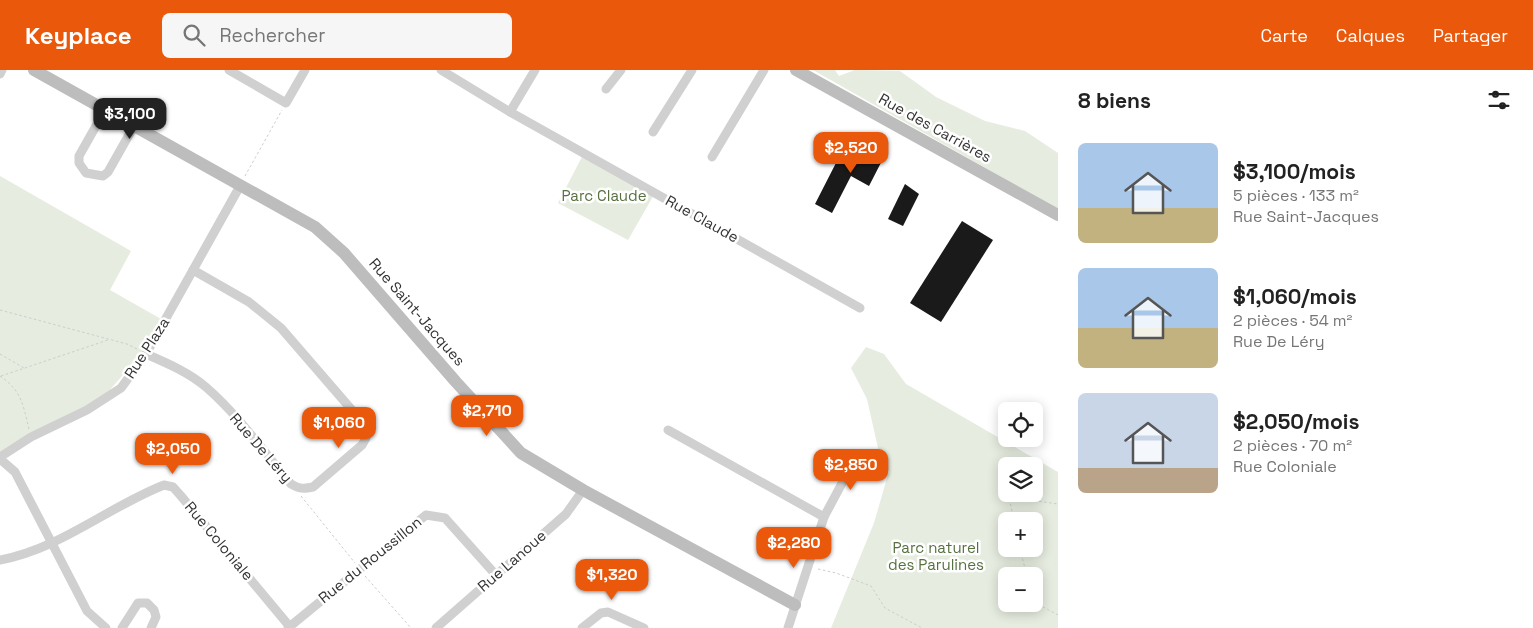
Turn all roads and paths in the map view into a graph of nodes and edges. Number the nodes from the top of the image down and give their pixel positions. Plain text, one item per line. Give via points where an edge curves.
1 (2, 70) edge
2 (34, 70) edge
3 (229, 70) edge
4 (304, 70) edge
5 (441, 70) edge
6 (535, 70) edge
7 (620, 70) edge
8 (692, 70) edge
9 (764, 70) edge
10 (796, 70) edge
11 (0, 74) edge
12 (606, 89) dead end
13 (286, 103) junction
14 (105, 110) junction
15 (510, 112) junction
16 (134, 126) junction
17 (653, 132) dead end
18 (712, 157) dead end
19 (240, 186) junction
20 (1058, 215) edge
21 (193, 270) junction
22 (860, 308) dead end
23 (0, 310) edge
24 (109, 340) junction
25 (0, 354) edge
26 (146, 354) junction
27 (25, 368) junction
28 (0, 376) edge
29 (668, 430) dead end
30 (32, 437) junction
31 (857, 455) dead end
32 (0, 458) edge
33 (297, 488) junction
34 (583, 490) junction
35 (1058, 504) edge
36 (1012, 512) edge
37 (824, 517) junction
38 (52, 543) junction
39 (0, 560) edge
40 (807, 567) junction
41 (360, 569) junction
42 (496, 574) junction
43 (795, 605) junction
44 (1043, 606) edge
45 (1058, 614) edge
46 (289, 627) edge
47 (106, 628) edge
48 (122, 628) edge
49 (151, 628) edge
50 (411, 628) edge
51 (436, 628) edge
52 (582, 628) edge
53 (644, 628) edge
54 (788, 628) edge
55 (922, 628) edge

1 - 11 street
2 - 14 street, Rue Saint-Jacques
3 - 13 street
4 - 13 street
5 - 15 street, Rue Claude
6 - 15 street
7 - 12 street
8 - 17 street
9 - 18 street
10 - 20 street, Rue des Carrières
13 - 19 path
14 - 16 street, Rue Saint-Jacques
14 - 16 street via 79,156 86,172 103,176 108,172
15 - 22 street, Rue Claude
16 - 19 street, Rue Saint-Jacques
19 - 21 street, Rue Plaza
19 - 34 street, Rue Saint-Jacques via 315,227 344,253 521,453
21 - 26 street, Rue Plaza
21 - 33 street, Rue De Léry via 249,302 281,328 364,424 366,438 362,445 313,487
23 - 24 path
24 - 26 path via 127,344
24 - 27 path
25 - 27 path
26 - 30 street, Rue Plaza via 121,388 88,410
26 - 33 street, Rue De Léry via 172,365 206,387 290,484
27 - 28 path
28 - 30 path via 15,386
29 - 37 street
30 - 32 street, Rue Plaza
31 - 37 street
32 - 38 street via 14,472
33 - 41 path via 303,501
34 - 42 street, Rue Lanoue via 566,514
34 - 43 street, Rue Saint-Jacques
35 - 36 path via 1009,497
37 - 40 street
38 - 39 street, Rue Coloniale via 22,556
38 - 46 street, Rue Coloniale via 153,490 164,485 173,487
38 - 47 street via 86,612
40 - 43 street
40 - 55 path via 836,573 871,586 885,608
41 - 42 street, Rue du Roussillon via 426,515 445,518
41 - 46 street, Rue du Roussillon
41 - 50 path
42 - 51 street, Rue Lanoue
43 - 54 street
44 - 45 path
48 - 49 street via 138,603 147,603 154,610 156,617
52 - 53 street via 601,613 608,612

